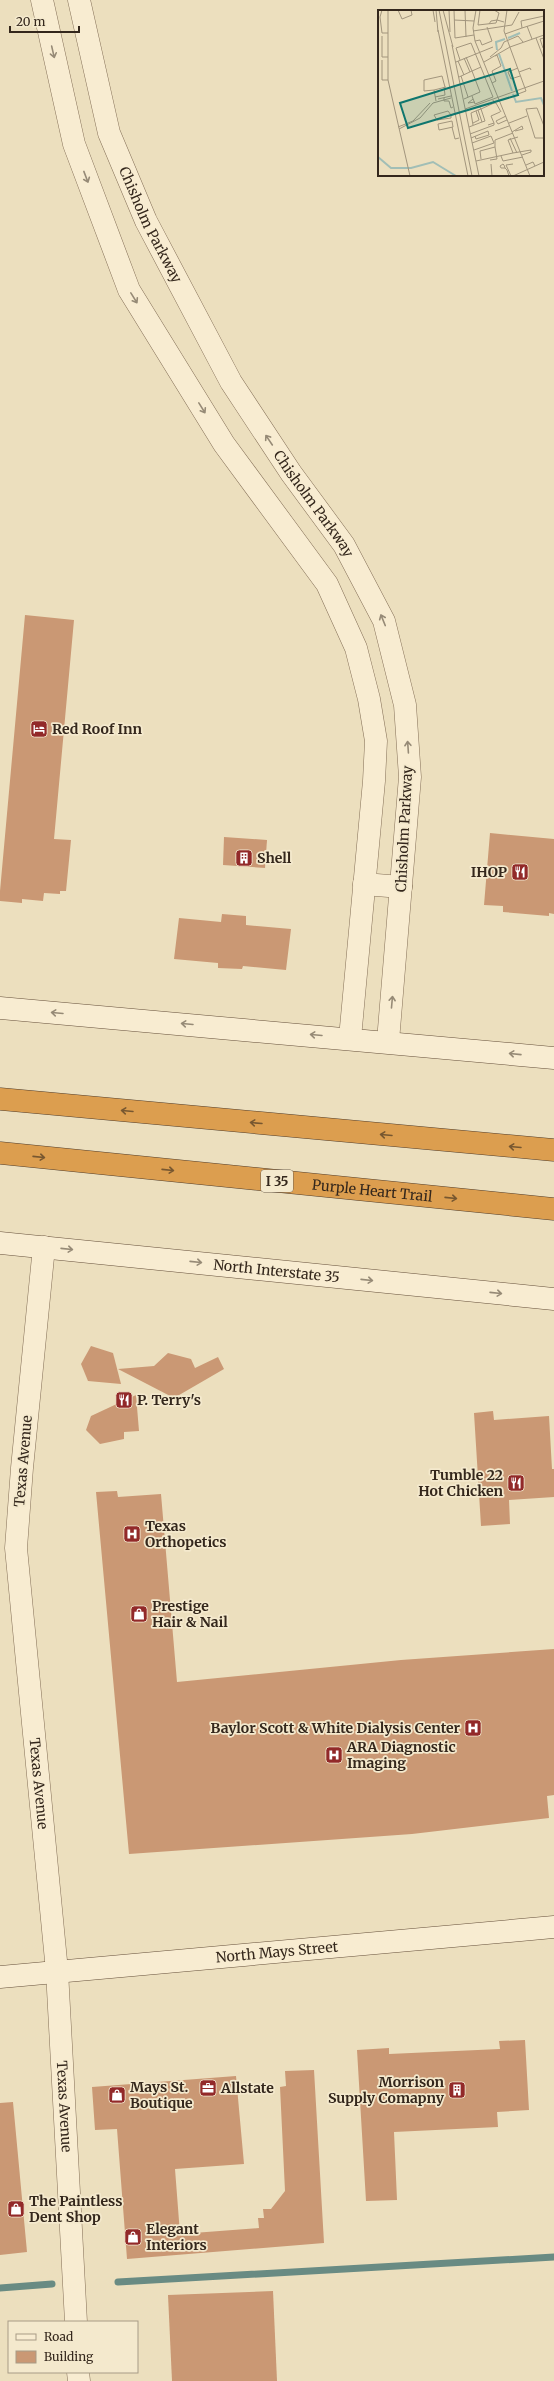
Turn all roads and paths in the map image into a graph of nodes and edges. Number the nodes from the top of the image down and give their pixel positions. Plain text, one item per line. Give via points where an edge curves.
1 (42, 0) edge
2 (79, 0) edge
3 (364, 884) junction
4 (401, 887) junction
5 (0, 1008) edge
6 (350, 1038) junction
7 (388, 1041) junction
8 (554, 1058) edge
9 (0, 1099) edge
10 (554, 1150) edge
11 (0, 1153) edge
12 (554, 1209) edge
13 (0, 1243) edge
14 (44, 1247) junction
15 (554, 1299) edge
16 (554, 1927) edge
17 (57, 1971) junction
18 (0, 1977) edge
19 (76, 2321) edge

1 -> 3 street via 74,144 128,290 224,444 327,584 356,648 376,741
4 -> 2 street, Chisholm Parkway via 410,777 405,705 384,621 344,545 291,473 231,382 146,221 109,133
3 - 4 street
3 - 6 street
7 -> 4 street, Chisholm Parkway
6 -> 5 street
6 - 7 street
8 -> 7 street
10 -> 9 highway
11 -> 12 highway, Purple Heart Trail / I 35
13 - 14 street, North Interstate 35
14 -> 15 street, North Interstate 35
14 - 17 street, Texas Avenue via 16,1548
16 - 17 street, North Mays Street
17 - 18 street, North Mays Street
17 - 19 street, Texas Avenue

